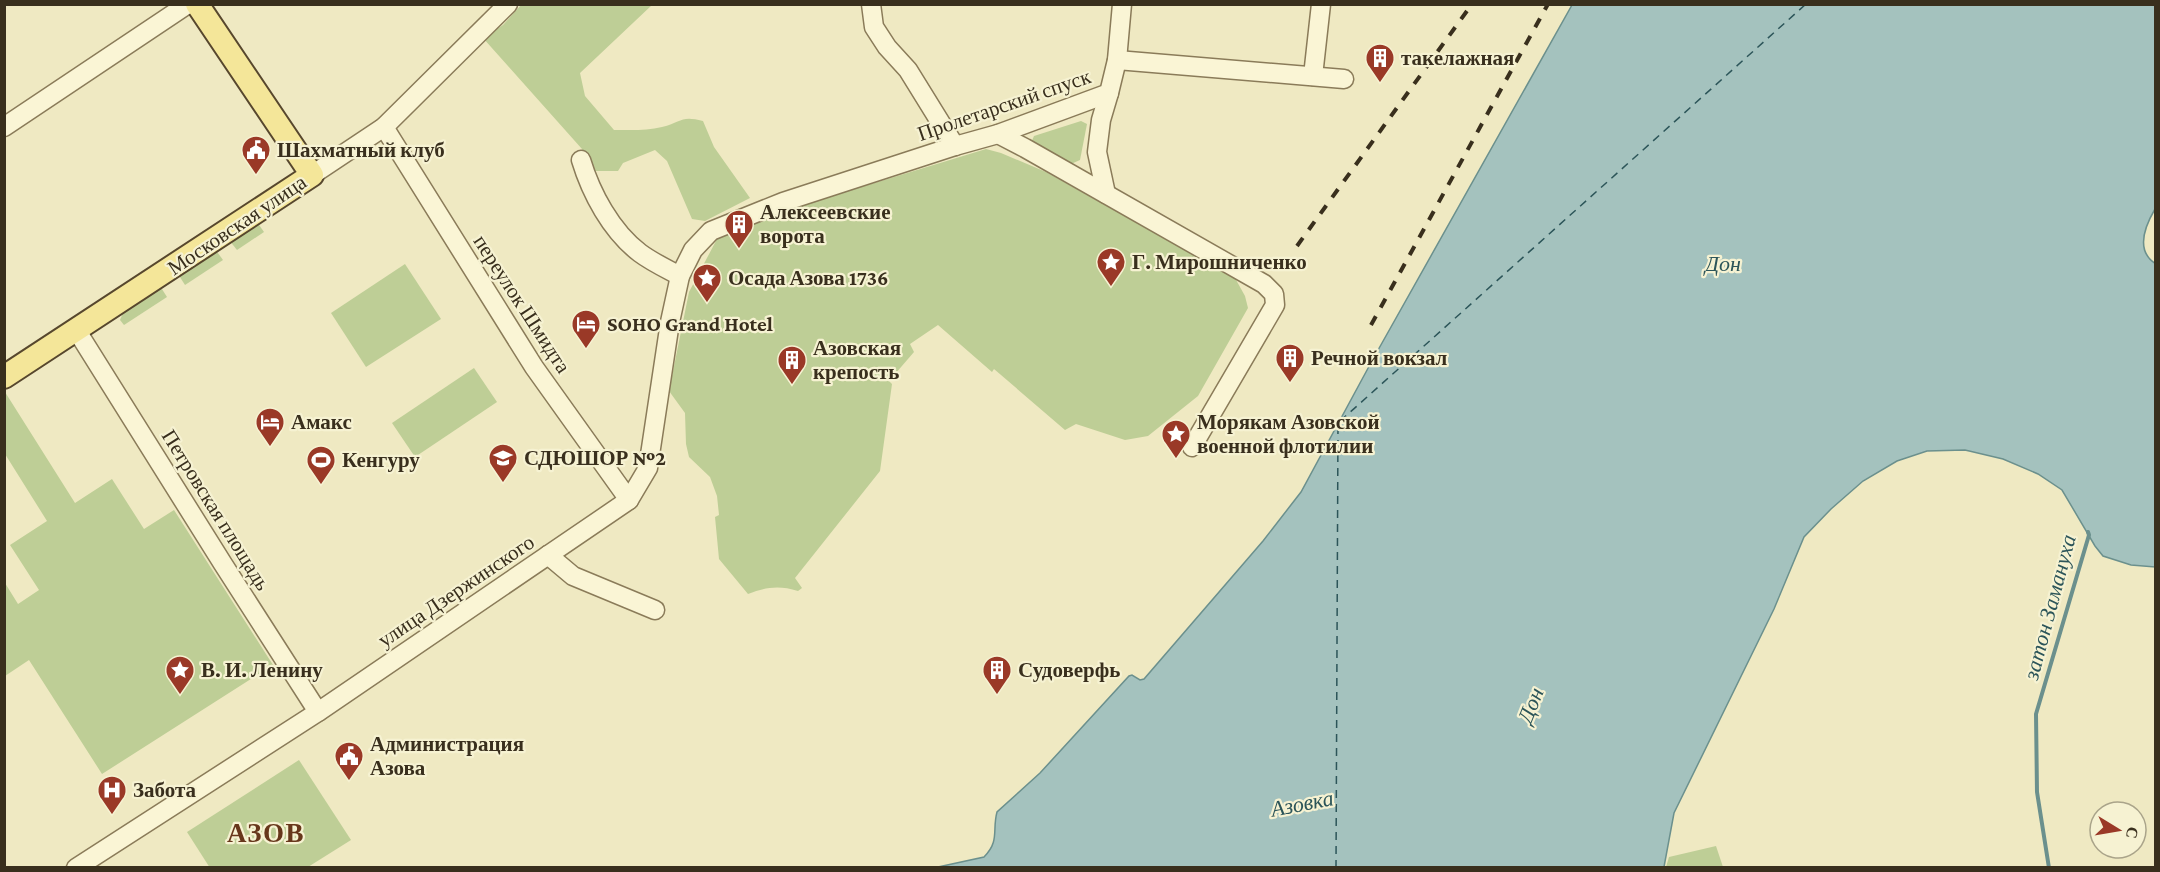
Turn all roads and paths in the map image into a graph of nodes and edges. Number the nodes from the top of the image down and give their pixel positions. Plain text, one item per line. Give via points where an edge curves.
1 (188, 4) edge
2 (197, 4) edge
3 (508, 4) edge
4 (872, 4) edge
5 (1122, 4) edge
6 (1321, 4) edge
7 (1117, 60) junction
8 (1313, 76) junction
9 (1344, 80) dead end
10 (1109, 93) junction
11 (4, 127) edge
12 (384, 127) junction
13 (998, 134) junction
14 (955, 146) junction
15 (581, 160) dead end
16 (312, 175) junction
17 (1106, 194) junction
18 (702, 238) joint
19 (680, 276) junction
20 (77, 331) junction
21 (5, 375) edge
22 (1192, 447) dead end
23 (629, 500) junction
24 (548, 555) junction
25 (655, 610) dead end
26 (318, 712) junction
27 (76, 867) edge

1 - 11 street
2 - 16 main road
3 - 12 street, Московская улица
4 - 14 street via 874,27 908,70
5 - 7 street
6 - 8 street
7 - 8 street, Пролетарский спуск
7 - 10 street, Пролетарский спуск
8 - 9 street, Пролетарский спуск
10 - 13 street, Пролетарский спуск
10 - 17 street via 1097,152
12 - 16 street, Московская улица
12 - 23 street, переулок Шмидта via 534,367
13 - 14 street, Пролетарский спуск
13 - 17 street
14 - 18 street, Пролетарский спуск via 783,202
15 - 19 street via 609,222 639,252
16 - 20 main road, Московская улица
17 - 22 street via 1264,284 1274,294 1275,305
18 - 19 street, улица Дзержинского
19 - 23 street, улица Дзержинского via 648,468
20 - 21 main road, Московская улица
20 - 26 street, Петровская площадь
23 - 24 street, улица Дзержинского
24 - 25 street via 573,576
24 - 26 street, улица Дзержинского
26 - 27 street, улица Дзержинского

